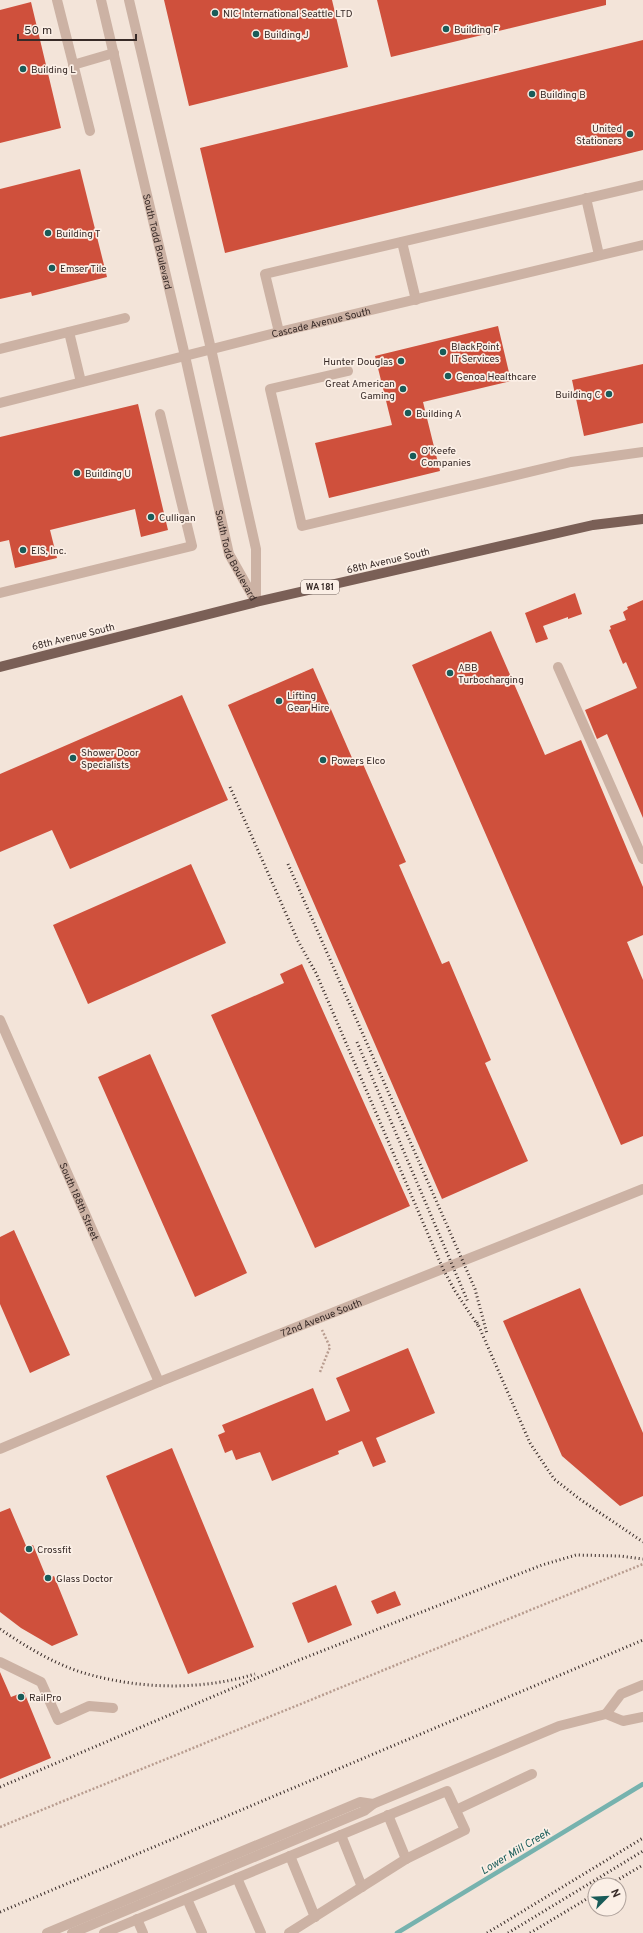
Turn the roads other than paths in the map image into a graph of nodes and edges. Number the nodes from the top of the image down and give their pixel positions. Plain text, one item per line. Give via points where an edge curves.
1 (57, 0) edge
2 (100, 0) edge
3 (129, 0) edge
4 (114, 53) junction
5 (73, 65) junction
6 (90, 130) dead end
7 (643, 185) edge
8 (586, 198) junction
9 (402, 242) junction
10 (643, 245) edge
11 (599, 256) junction
12 (416, 300) junction
13 (125, 318) dead end
14 (69, 332) junction
15 (279, 332) junction
16 (0, 349) edge
17 (211, 349) junction
18 (185, 356) junction
19 (348, 371) dead end
20 (81, 382) junction
21 (0, 403) edge
22 (160, 414) dead end
23 (643, 452) edge
24 (643, 519) edge
25 (0, 594) edge
26 (256, 602) junction
27 (0, 667) edge
28 (558, 667) dead end
29 (643, 859) edge
30 (0, 1020) edge
31 (643, 1189) edge
32 (159, 1382) junction
33 (0, 1449) edge
34 (0, 1662) edge
35 (643, 1685) edge
36 (113, 1708) dead end
37 (606, 1714) junction
38 (643, 1717) edge
39 (532, 1774) dead end
40 (373, 1804) junction
41 (456, 1810) junction
42 (388, 1816) junction
43 (341, 1835) junction
44 (290, 1856) junction
45 (406, 1859) junction
46 (237, 1878) junction
47 (362, 1887) junction
48 (187, 1899) junction
49 (315, 1917) junction
50 (137, 1919) junction
51 (47, 1933) edge
52 (72, 1933) edge
53 (104, 1933) edge
54 (143, 1933) edge
55 (202, 1933) edge
56 (261, 1933) edge
57 (289, 1933) edge

1 - 5 street
2 - 4 street, South Todd Boulevard
3 - 17 street, South Todd Boulevard
4 - 5 street
4 - 18 street, South Todd Boulevard
5 - 6 street
7 - 8 street
8 - 9 street
8 - 11 street
9 - 12 street
9 - 15 street via 265,274
10 - 11 street, Cascade Avenue South
11 - 12 street, Cascade Avenue South
12 - 15 street, Cascade Avenue South
13 - 14 street
14 - 16 street
14 - 20 street
15 - 17 street, Cascade Avenue South
17 - 18 street, Cascade Avenue South
17 - 26 street, South Todd Boulevard via 256,549
18 - 20 street, Cascade Avenue South
18 - 26 street, South Todd Boulevard via 229,554
19 - 23 street via 270,389 302,526 571,462
20 - 21 street, Cascade Avenue South
22 - 25 street via 192,546
24 - 26 main road, 68th Avenue South / WA 181 via 593,525
26 - 27 main road, 68th Avenue South / WA 181
28 - 29 street
30 - 32 street, South 188th Street
31 - 32 street, 72nd Avenue South
32 - 33 street, 72nd Avenue South
34 - 36 street via 42,1682 58,1720 89,1706
35 - 37 street via 620,1694
37 - 38 street via 623,1721
37 - 40 street via 559,1726
39 - 41 street
40 - 51 street via 360,1802
40 - 52 street via 364,1811
41 - 42 street via 447,1791
41 - 45 street via 465,1830
42 - 43 street
42 - 45 street
43 - 44 street
43 - 47 street
44 - 46 street
44 - 49 street
45 - 47 street
46 - 48 street
46 - 56 street
47 - 49 street
48 - 50 street
48 - 55 street
49 - 57 street
50 - 53 street
50 - 54 street

